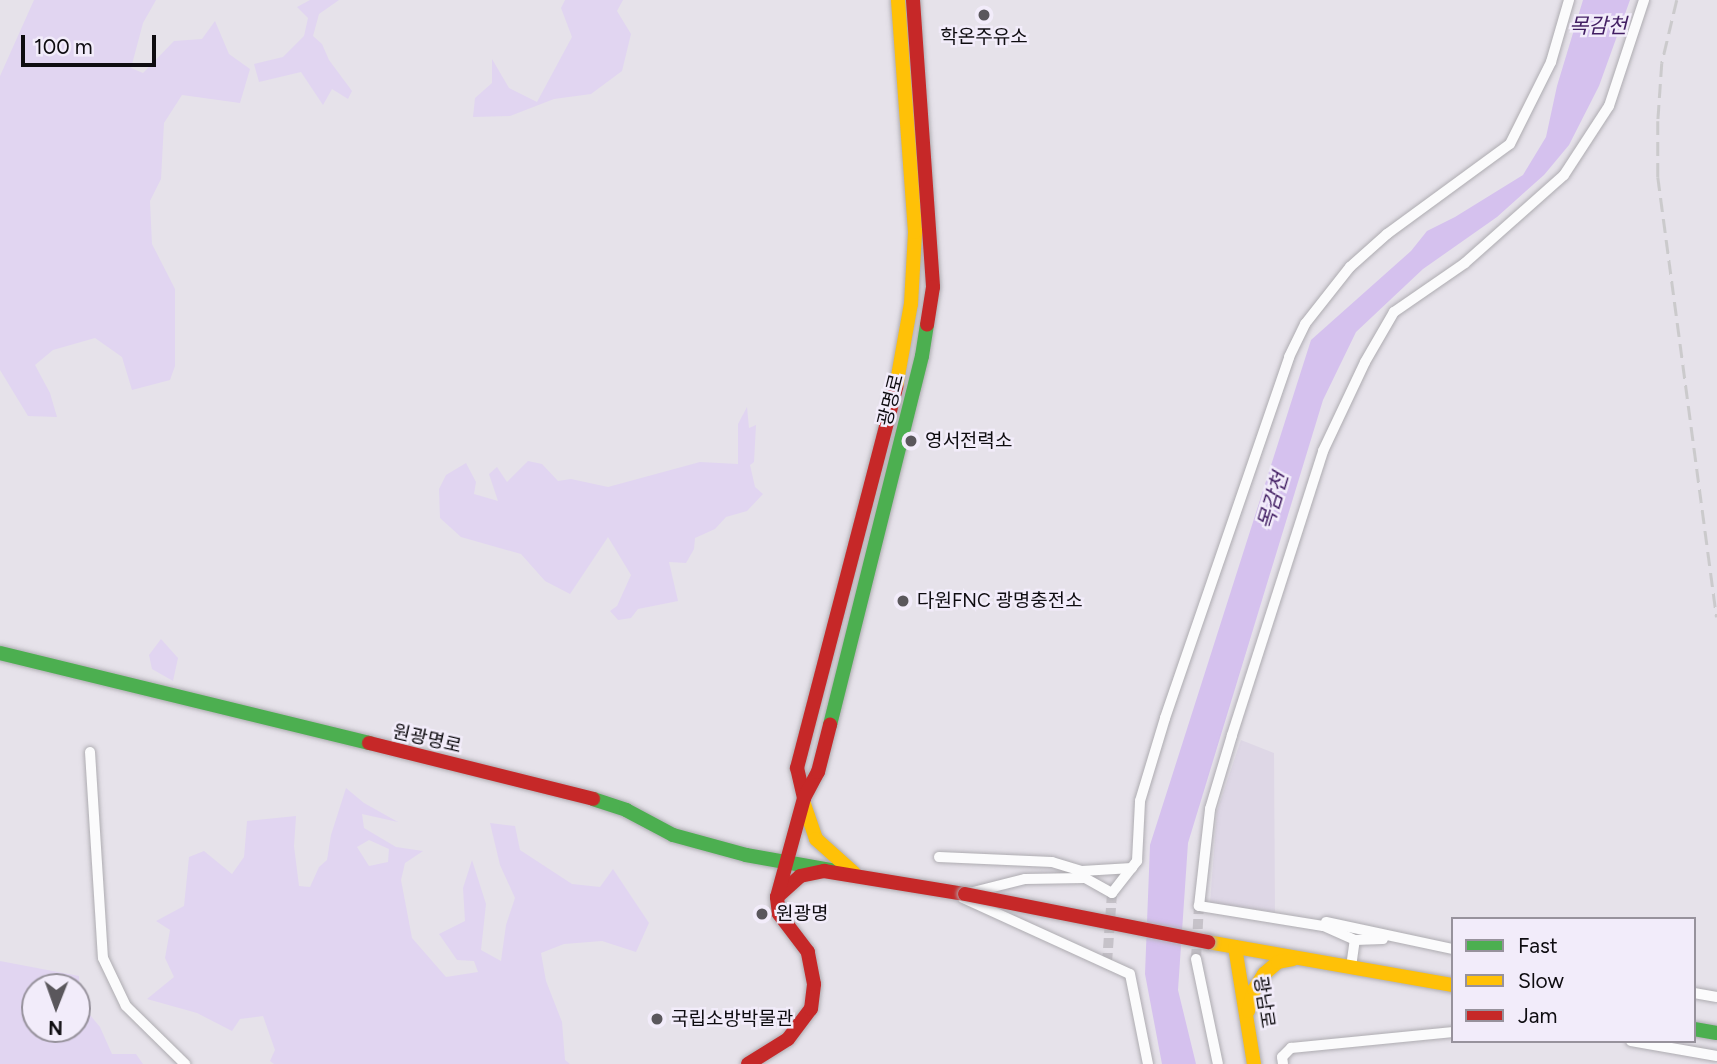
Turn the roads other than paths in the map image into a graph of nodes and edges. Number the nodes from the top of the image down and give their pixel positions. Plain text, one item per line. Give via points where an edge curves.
1 (898, 0) edge
2 (913, 0) edge
3 (1569, 0) edge
4 (1644, 0) edge
5 (0, 653) edge
6 (90, 752) dead end
7 (804, 801) junction
8 (939, 858) dead end
9 (785, 862) junction
10 (1132, 868) junction
11 (1082, 871) junction
12 (848, 873) junction
13 (1073, 878) junction
14 (948, 891) junction
15 (965, 894) junction
16 (777, 898) junction
17 (1304, 923) junction
18 (1398, 939) junction
19 (1355, 940) junction
20 (1235, 947) junction
21 (1451, 949) edge
22 (1299, 958) junction
23 (1196, 959) tunnel mouth
24 (1351, 967) junction
25 (1451, 985) edge
26 (1696, 993) edge
27 (1717, 997) edge
28 (1246, 1015) junction
29 (1696, 1029) edge
30 (1451, 1032) edge
31 (1717, 1033) edge
32 (1643, 1043) edge
33 (1717, 1055) edge
34 (185, 1064) edge
35 (748, 1064) edge
36 (1148, 1064) edge
37 (1218, 1064) edge
38 (1254, 1064) edge
39 (1283, 1064) edge

1 - 7 main road, 광명로 via 915,232 911,304 903,362 797,768
2 - 7 main road, 광명로 via 933,287 922,356 818,772
3 - 10 street via 1551,62 1510,144 1387,234 1350,267 1305,324 1289,358 1165,718 1140,802 1137,861
4 - 17 street via 1622,75 1591,138 1564,174 1475,254 1394,312 1323,451 1210,809 1199,906
5 - 9 main road, 원광명로 via 576,794 626,810 673,835
6 - 34 street via 103,958 126,1006
7 - 9 main road, 광명로
7 - 12 main road via 816,839
8 - 11 street via 1052,862
9 - 12 main road, 원광명로
9 - 16 main road, 광명로
10 - 11 street
10 - 13 street via 1112,893 1085,878
11 - 13 street
12 - 14 main road
12 - 16 main road via 800,876
13 - 15 street via 1025,879
14 - 15 main road
14 - 36 street via 1130,974
15 - 20 main road, bridge
16 - 35 main road via 779,914 808,952 814,984 811,1009 788,1039
17 - 18 street via 1326,922
17 - 19 street
18 - 19 street
18 - 21 street
19 - 24 street
20 - 22 main road
20 - 28 main road, 광남로
22 - 24 main road
22 - 28 main road via 1279,962 1264,974
23 - 37 street
24 - 25 main road
26 - 27 street
28 - 38 main road, 광남로
29 - 31 main road
30 - 39 street via 1291,1048 1282,1057
32 - 33 street

